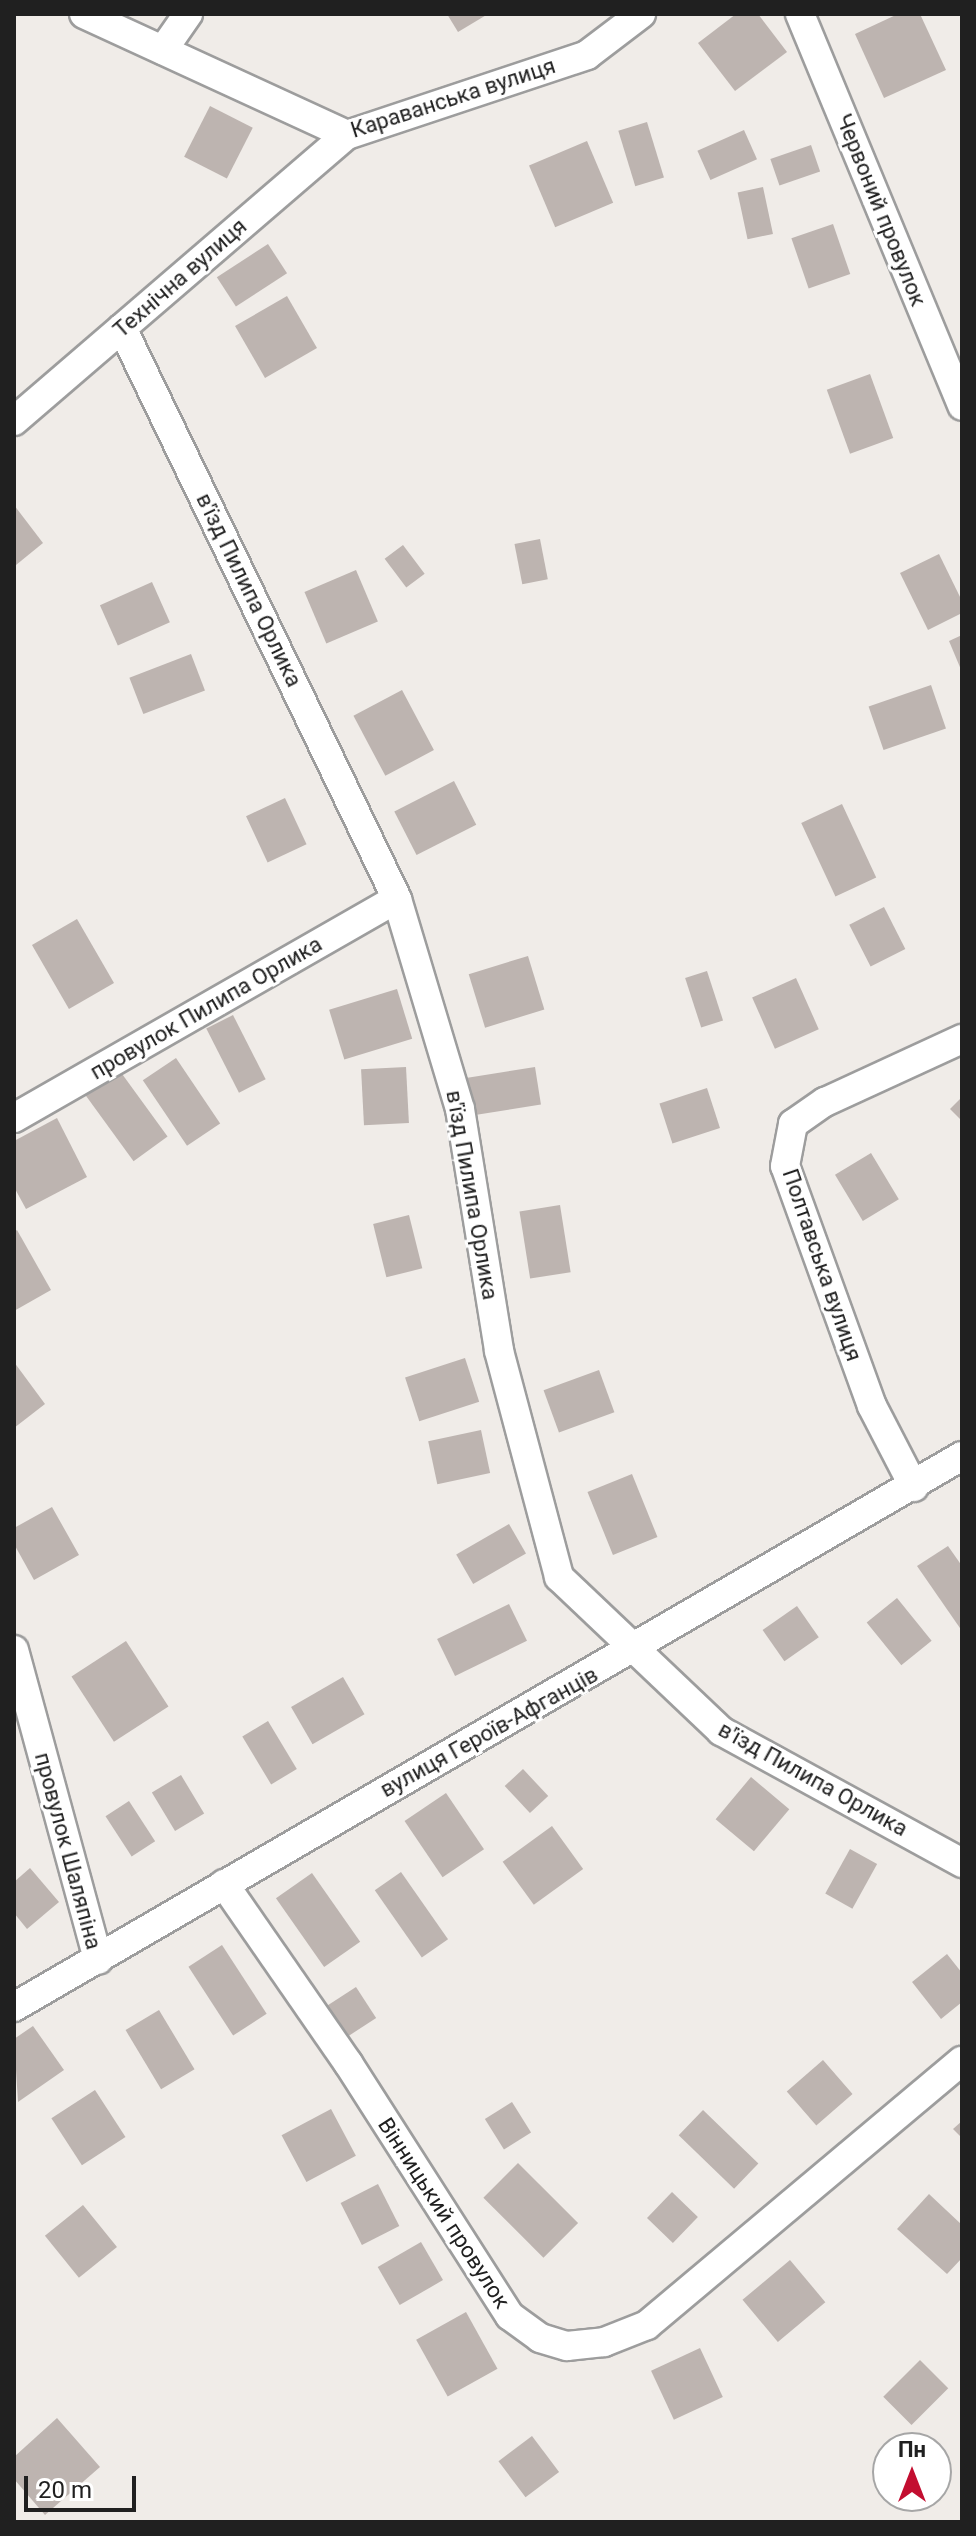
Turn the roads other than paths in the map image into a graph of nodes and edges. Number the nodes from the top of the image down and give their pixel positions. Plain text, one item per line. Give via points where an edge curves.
1 (84, 14) edge
2 (188, 14) edge
3 (641, 14) edge
4 (800, 14) edge
5 (163, 50) junction
6 (347, 135) junction
7 (122, 328) junction
8 (962, 406) edge
9 (14, 421) edge
10 (397, 899) junction
11 (962, 1039) edge
12 (14, 1118) edge
13 (962, 1456) edge
14 (914, 1487) junction
15 (14, 1650) edge
16 (634, 1651) junction
17 (962, 1863) edge
18 (224, 1884) junction
19 (98, 1960) junction
20 (14, 2007) edge
21 (962, 2061) edge

1 - 5 street, Караванська вулиця
2 - 5 street
3 - 6 street, Караванська вулиця via 587,55
4 - 8 street, Червоний провулок
5 - 6 street, Караванська вулиця
6 - 7 street, Технічна вулиця
7 - 9 street, Технічна вулиця
7 - 10 street, в'їзд Пилипа Орлика
10 - 12 street, провулок Пилипа Орлика
10 - 16 street, в'їзд Пилипа Орлика via 460,1109 499,1351 559,1577
11 - 14 street, Полтавська вулиця via 825,1102 793,1124 785,1166 872,1406
13 - 14 street, вулиця Героїв-Афганців
14 - 16 street, вулиця Героїв-Афганців
15 - 19 street, провулок Шаляпіна
16 - 17 street, в'їзд Пилипа Орлика via 721,1731
16 - 18 street, вулиця Героїв-Афганців
18 - 19 street, вулиця Героїв-Афганців
18 - 21 street, Вінницький провулок via 348,2063 510,2316 540,2338 567,2346 604,2342 647,2325
19 - 20 street, вулиця Героїв-Афганців

